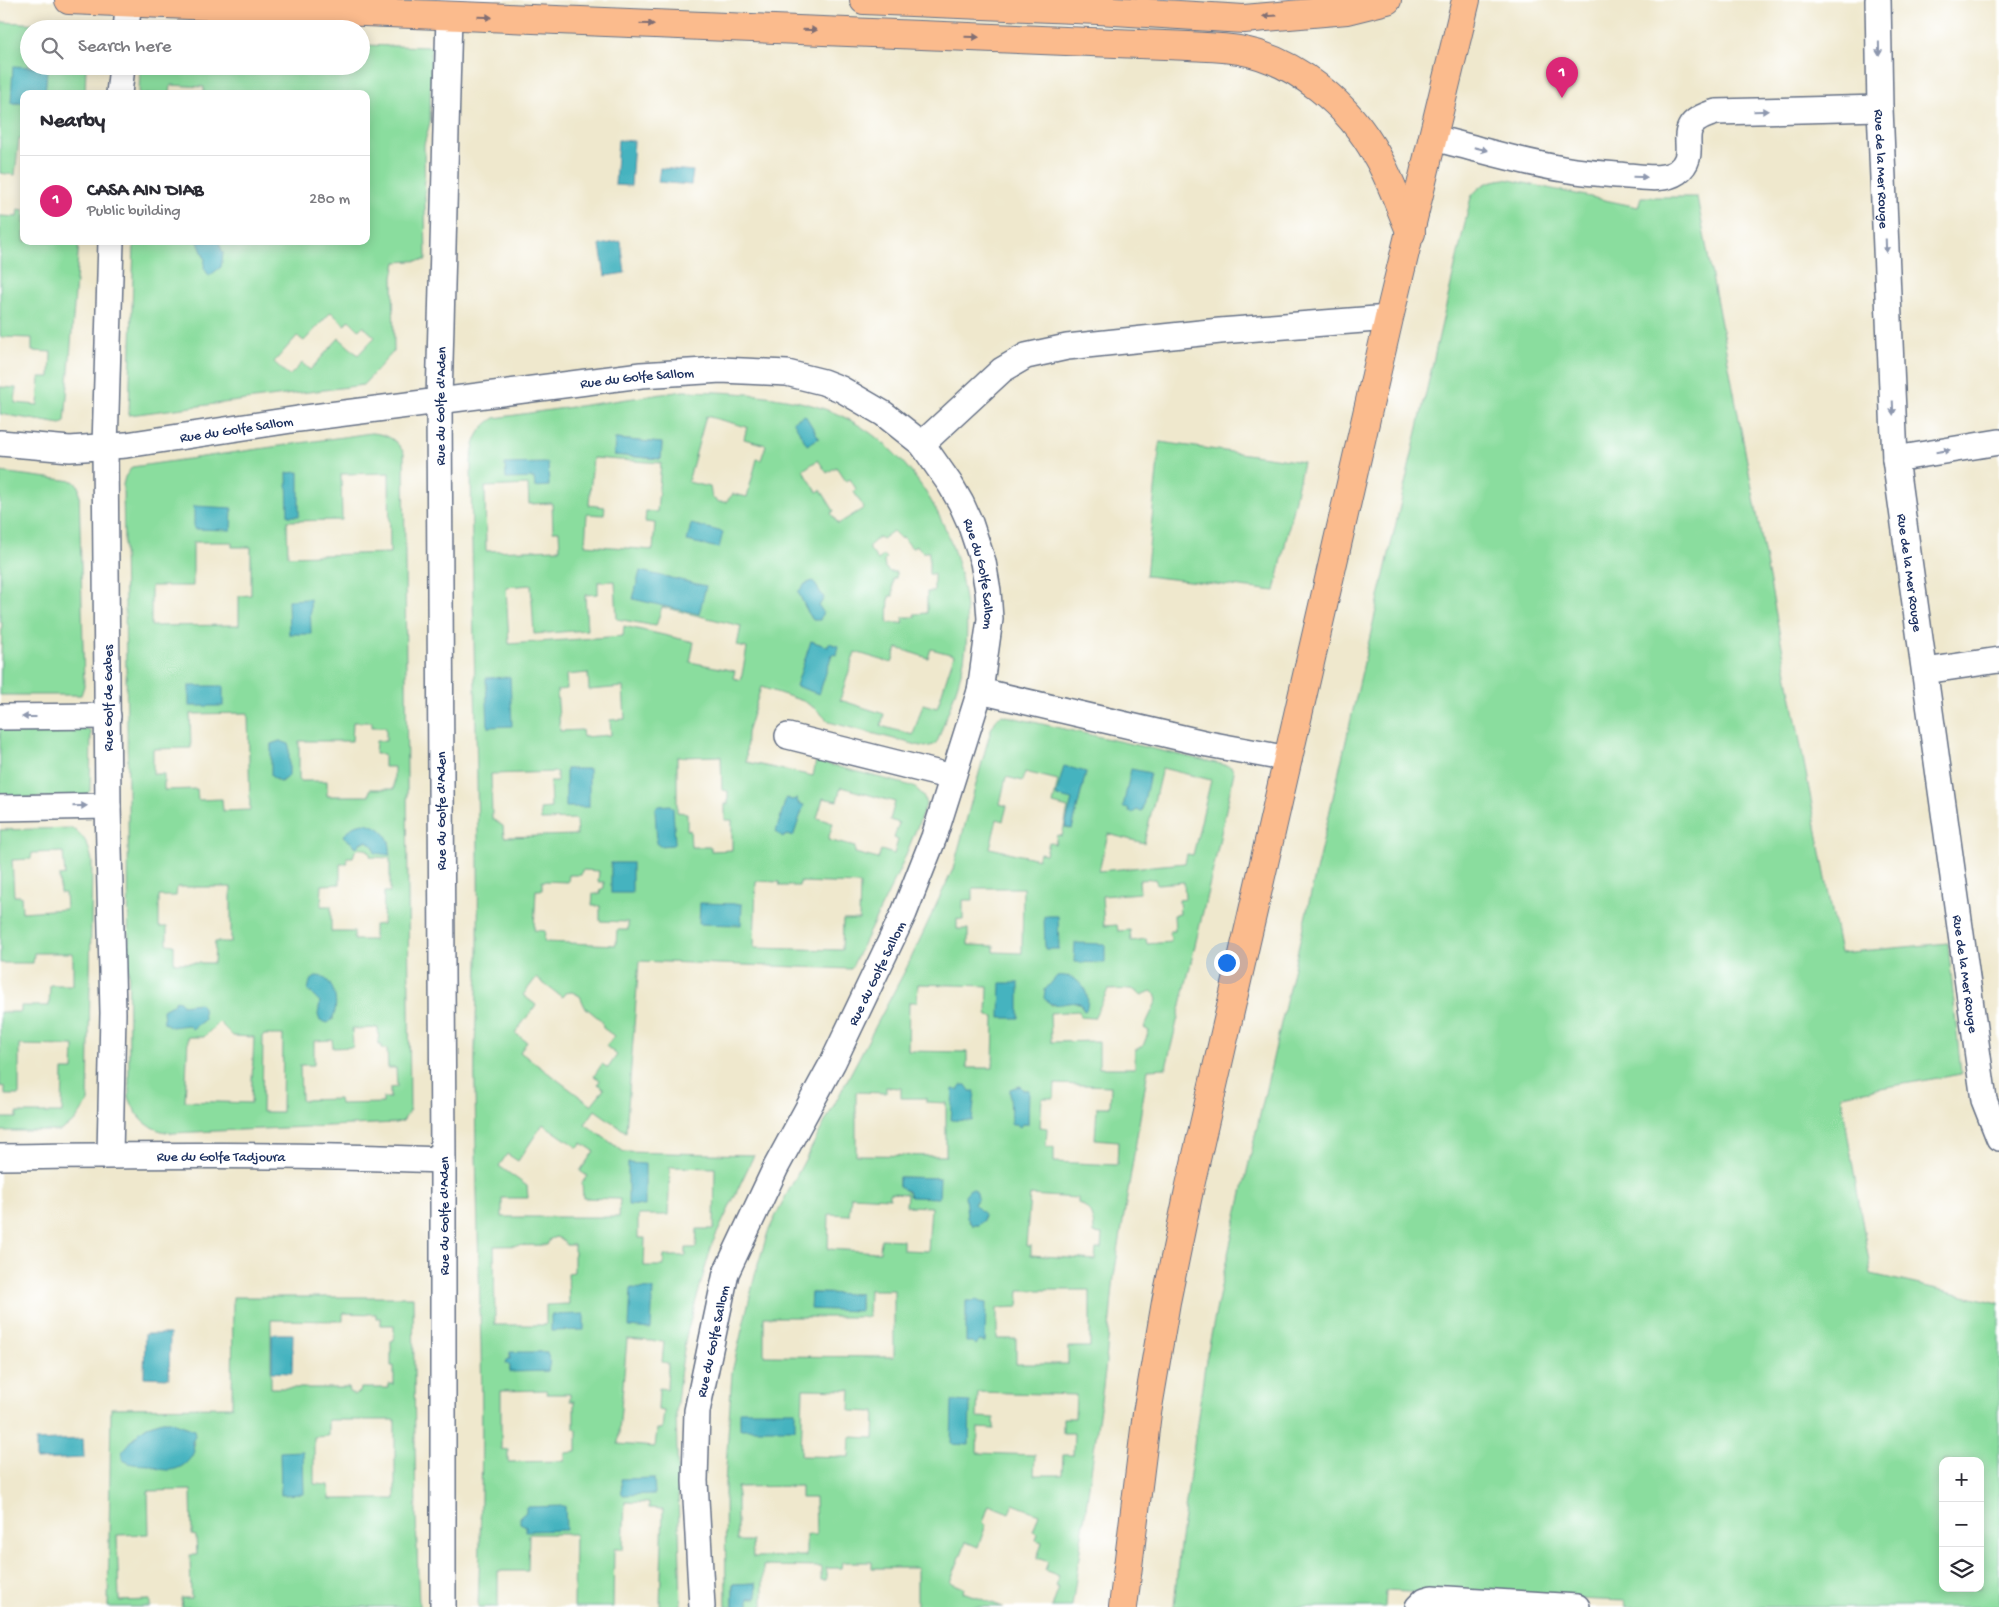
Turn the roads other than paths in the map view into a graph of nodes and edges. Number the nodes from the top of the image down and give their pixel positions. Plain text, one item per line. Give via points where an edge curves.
1 (69, 0) edge
2 (864, 0) edge
3 (1387, 0) edge
4 (1466, 0) edge
5 (1878, 0) edge
6 (893, 1) edge
7 (1067, 4) edge
8 (128, 10) edge
9 (449, 16) junction
10 (886, 34) junction
11 (121, 75) edge
12 (119, 90) edge
13 (1880, 108) junction
14 (1433, 138) junction
15 (1411, 233) junction
16 (111, 245) edge
17 (1389, 318) junction
18 (439, 401) junction
19 (1998, 439) edge
20 (0, 443) edge
21 (922, 444) junction
22 (105, 447) junction
23 (1895, 459) junction
24 (1999, 660) edge
25 (1925, 670) junction
26 (980, 691) junction
27 (108, 716) junction
28 (0, 717) edge
29 (788, 736) dead end
30 (1289, 759) junction
31 (952, 777) junction
32 (108, 806) junction
33 (0, 808) edge
34 (1999, 1138) edge
35 (110, 1155) junction
36 (0, 1157) edge
37 (443, 1160) junction
38 (443, 1607) edge
39 (702, 1607) edge
40 (1123, 1607) edge
41 (1418, 1607) edge
42 (1577, 1607) edge

1 - 8 main road
2 - 6 main road
3 -> 7 main road via 1347,10 1244,19
4 - 14 main road
5 -> 13 street, Rue de la Mer Rouge
6 - 7 main road
6 - 10 street
8 - 9 main road
9 -> 10 main road
9 - 18 street, Rue du Golfe d'Aden
10 -> 15 main road via 1209,47 1239,50 1273,61 1317,88 1362,132 1385,171
11 - 12 street
14 -> 13 street via 1562,169 1642,177 1667,176 1677,171 1685,161 1689,148 1688,131 1692,122 1701,116 1716,112
13 -> 23 street, Rue de la Mer Rouge
14 - 15 main road
15 - 17 main road
16 - 22 street, Rue Golf de Gabes
17 - 21 street via 1176,335 1038,352 1002,370
17 - 30 main road
18 - 21 street, Rue du Golfe Sallom via 641,375 721,370 780,372 817,380 848,392 884,414
18 - 22 street, Rue du Golfe Sallom
18 - 37 street, Rue du Golfe d'Aden
23 -> 19 street
20 - 22 street, Rue du Golfe Sallom via 70,449
21 - 26 street, Rue du Golfe Sallom via 961,503 983,562 990,619
22 - 27 street, Rue Golf de Gabes
23 - 25 street, Rue de la Mer Rouge
24 - 25 street
25 - 34 street, Rue de la Mer Rouge via 1984,1100
26 - 30 street via 1208,744
26 - 31 street, Rue du Golfe Sallom
27 -> 28 street
27 - 32 street, Rue Golf de Gabes
29 - 31 street
30 - 40 main road via 1166,1302 1147,1412
31 - 39 street, Rue du Golfe Sallom via 934,837 904,913 726,1273 697,1411 695,1481
33 -> 32 street
32 - 35 street, Rue Golf de Gabes via 113,1013
35 - 36 street, Rue du Golfe Tadjoura
35 - 37 street, Rue du Golfe Tadjoura via 350,1156
37 - 38 street, Rue du Golfe d'Aden
41 - 42 street via 1432,1598

